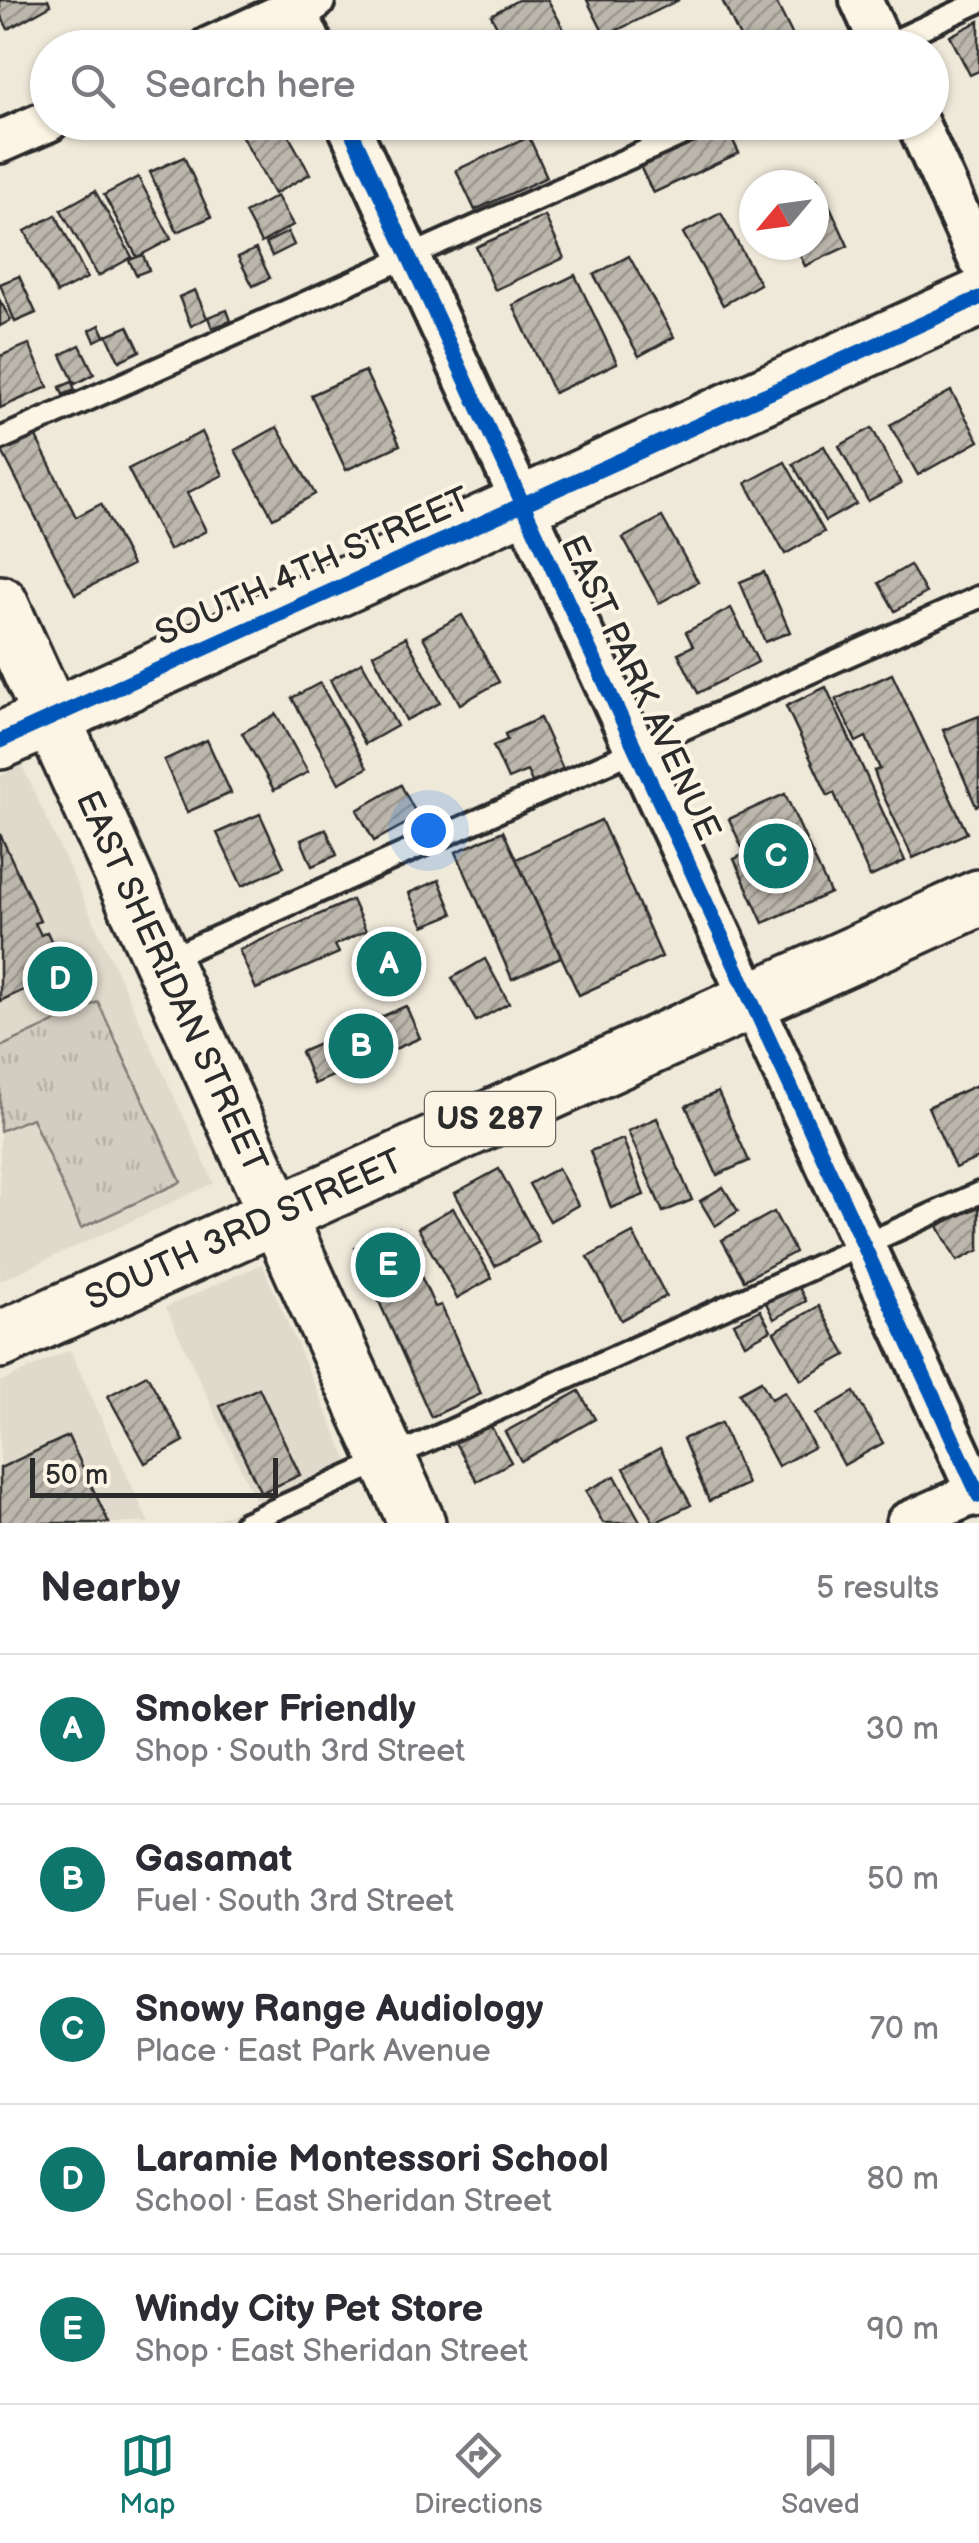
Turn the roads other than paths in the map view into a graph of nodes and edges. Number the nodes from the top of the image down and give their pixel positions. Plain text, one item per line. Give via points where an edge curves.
1 (861, 0) edge
2 (979, 2) edge
3 (300, 3) edge
4 (245, 30) edge
5 (307, 30) edge
6 (874, 30) edge
7 (918, 30) edge
8 (30, 129) edge
9 (355, 140) edge
10 (670, 140) edge
11 (925, 140) edge
12 (0, 142) edge
13 (409, 256) junction
14 (979, 260) edge
15 (979, 298) edge
16 (0, 439) edge
17 (523, 505) junction
18 (979, 597) edge
19 (0, 604) edge
20 (52, 718) junction
21 (0, 741) edge
22 (636, 750) junction
23 (979, 898) edge
24 (162, 961) junction
25 (751, 1001) junction
26 (979, 1193) edge
27 (277, 1215) junction
28 (863, 1245) junction
29 (0, 1340) edge
30 (388, 1459) junction
31 (978, 1493) edge
32 (246, 1523) edge
33 (417, 1523) edge
34 (908, 1523) edge

1 - 6 street
2 - 7 lane
3 - 4 street
3 - 5 street
8 - 12 street
9 - 13 street, EAST PARK AVENUE
10 - 13 lane
11 - 14 street
13 - 16 lane
13 - 17 street, EAST PARK AVENUE
15 - 17 street, SOUTH 4TH STREET
17 - 20 street, SOUTH 4TH STREET
17 - 22 street, EAST PARK AVENUE
18 - 22 lane
19 - 20 street, EAST SHERIDAN STREET
20 - 21 street, SOUTH 4TH STREET
20 - 24 street, EAST SHERIDAN STREET
22 - 24 lane
22 - 25 street, EAST PARK AVENUE
23 - 25 street, SOUTH 3RD STREET / US 287
24 - 27 street, EAST SHERIDAN STREET
25 - 27 street, SOUTH 3RD STREET / US 287
25 - 28 street, EAST PARK AVENUE
26 - 28 lane
27 - 29 street, SOUTH 3RD STREET / US 287
27 - 30 street, EAST SHERIDAN STREET
28 - 30 lane
28 - 31 street, EAST PARK AVENUE
30 - 32 lane
30 - 33 street, EAST SHERIDAN STREET
31 - 34 street

